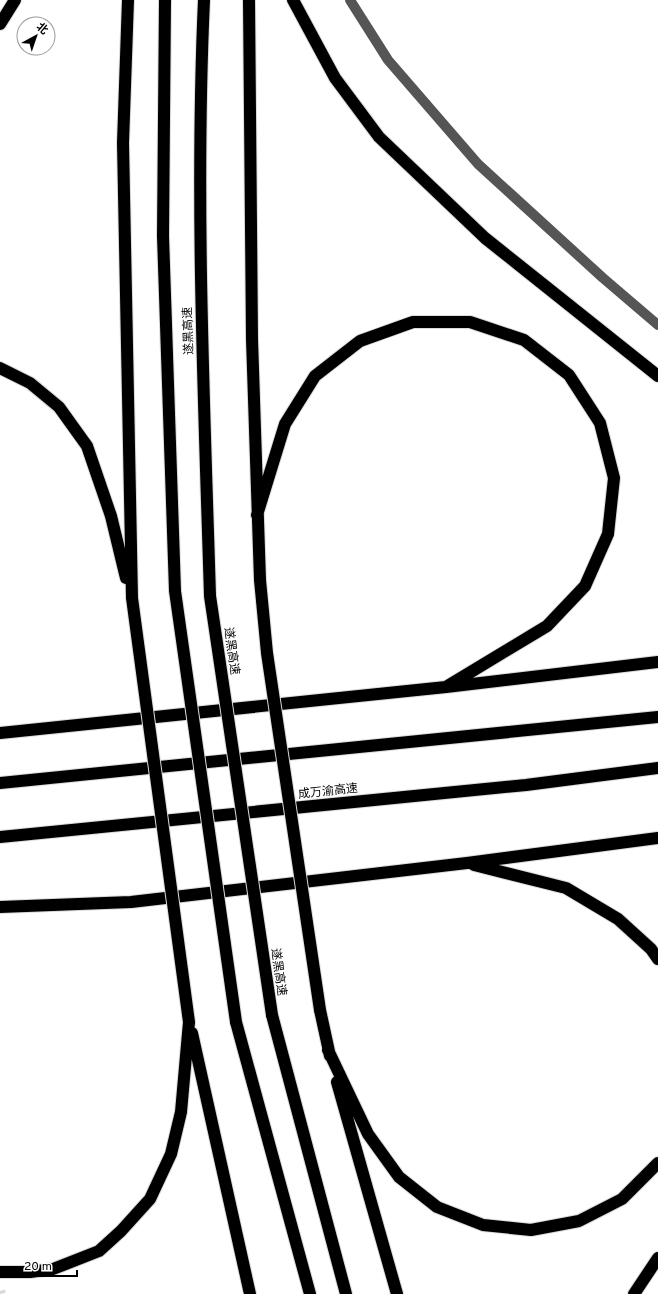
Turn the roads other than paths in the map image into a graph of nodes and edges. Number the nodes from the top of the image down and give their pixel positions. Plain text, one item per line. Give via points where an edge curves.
1 (15, 0) edge
2 (128, 0) edge
3 (165, 0) edge
4 (204, 0) edge
5 (249, 0) edge
6 (293, 0) edge
7 (350, 0) edge
8 (0, 24) edge
9 (658, 325) edge
10 (0, 368) edge
11 (658, 376) edge
12 (257, 515) junction
13 (132, 598) junction
14 (658, 662) edge
15 (446, 687) junction
16 (658, 717) edge
17 (3, 733) edge
18 (658, 768) edge
19 (0, 783) edge
20 (0, 837) edge
21 (658, 838) edge
22 (467, 863) junction
23 (35, 906) junction
24 (0, 907) edge
25 (0, 914) edge
26 (658, 959) edge
27 (189, 1022) junction
28 (328, 1050) junction
29 (658, 1163) edge
30 (658, 1258) edge
31 (0, 1272) edge
32 (250, 1294) edge
33 (310, 1294) edge
34 (346, 1294) edge
35 (397, 1294) edge
36 (634, 1294) edge

1 - 8 highway
2 - 13 highway via 123,144
3 - 33 highway, 遂黑高速, bridge via 163,236 176,591 236,1022
4 - 34 highway, 遂黑高速, bridge via 200,80 200,261 210,596 272,1015
5 - 12 highway via 252,339
6 - 11 highway via 335,78 379,137 485,238
7 - 9 street via 388,60 478,164 602,278
10 - 13 highway via 30,383 59,407 87,446 111,516
12 - 15 highway via 285,424 315,376 360,341 413,322 470,322 524,340 569,375 600,423 614,478 608,534 585,586 547,626
12 - 28 highway, bridge via 267,653
13 - 27 highway, bridge
14 - 15 highway
15 - 17 highway
16 - 19 highway
18 - 20 highway, 成万渝高速 via 526,785
21 - 22 highway
22 - 23 highway via 131,902
22 - 26 highway via 566,888 618,920 651,949
23 - 24 highway
23 - 25 highway
27 - 31 highway via 181,1112 171,1154 150,1199 99,1251 53,1269
27 - 32 highway
28 - 29 highway via 368,1134 399,1177 437,1207 483,1225 531,1230 579,1221 622,1199
28 - 35 highway
30 - 36 highway

